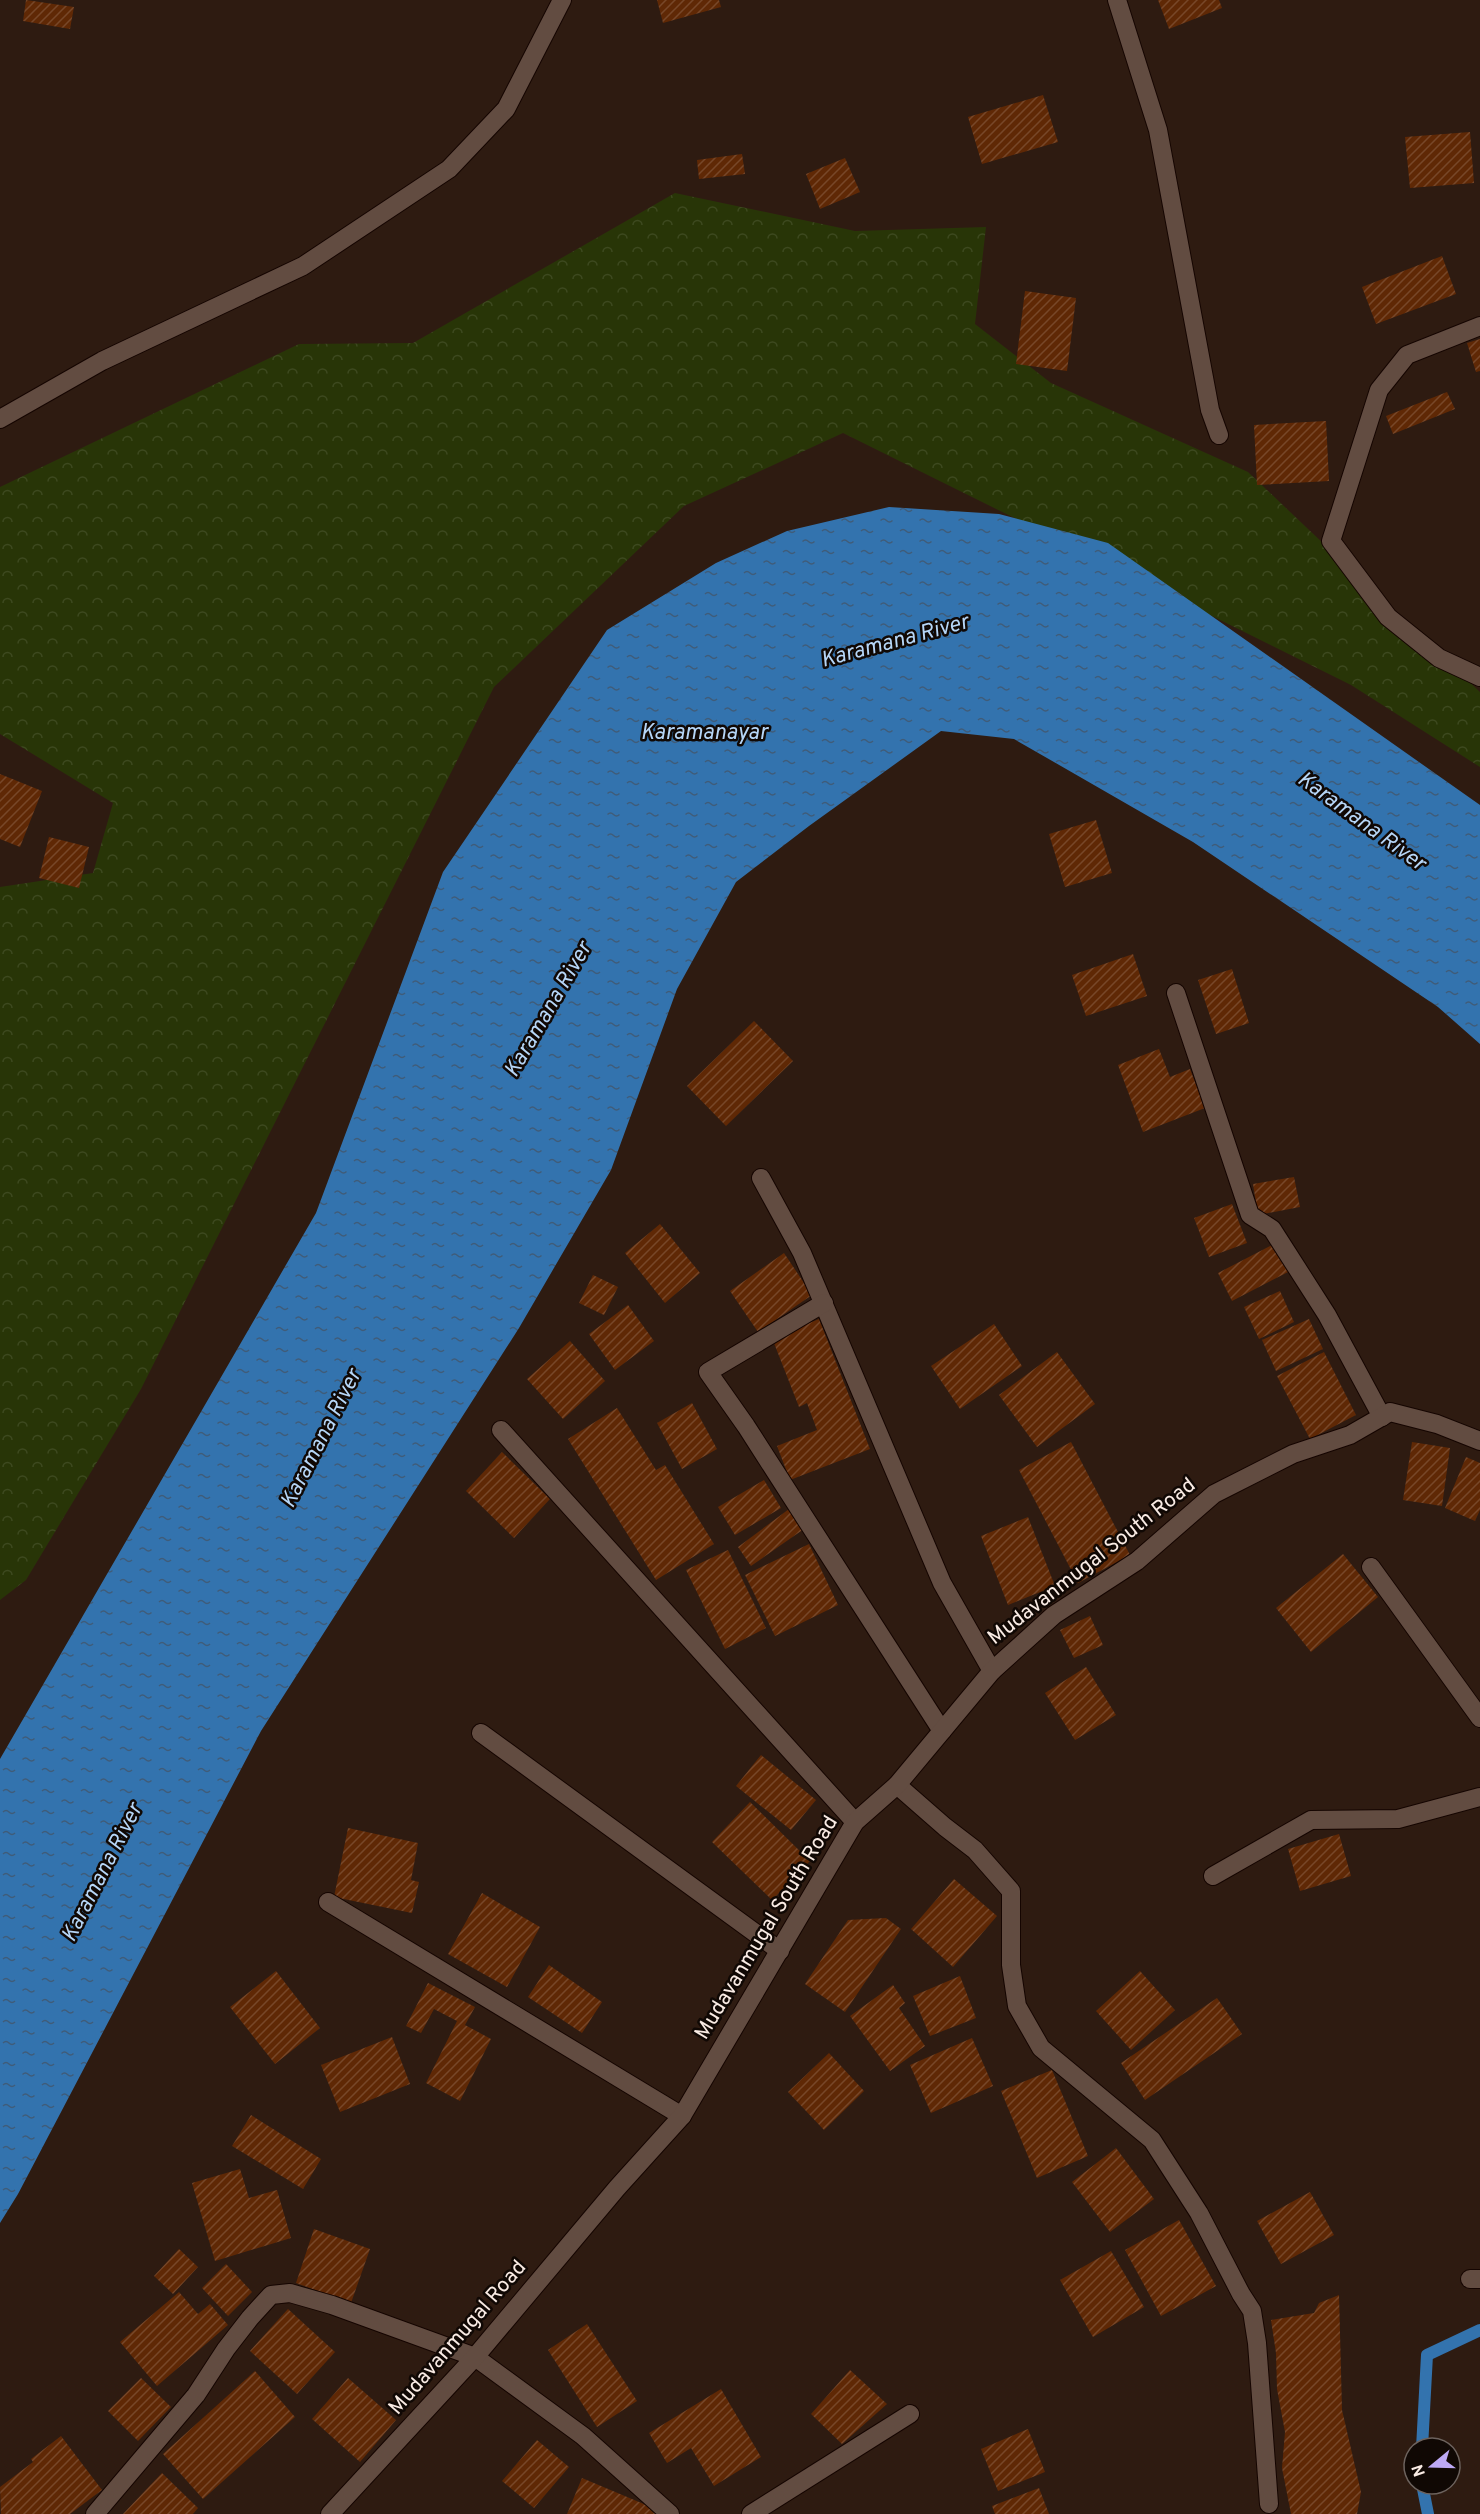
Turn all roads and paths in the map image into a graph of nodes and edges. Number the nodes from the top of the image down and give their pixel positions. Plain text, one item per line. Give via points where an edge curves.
1 (562, 0) edge
2 (1118, 0) edge
3 (1480, 326) edge
4 (0, 419) edge
5 (1219, 435) dead end
6 (1480, 677) edge
7 (1176, 993) dead end
8 (761, 1178) dead end
9 (824, 1304) junction
10 (1382, 1417) junction
11 (501, 1430) dead end
12 (1480, 1441) edge
13 (1371, 1567) dead end
14 (992, 1671) junction
15 (1480, 1718) edge
16 (942, 1731) junction
17 (481, 1733) dead end
18 (897, 1785) junction
19 (1480, 1797) edge
20 (855, 1822) junction
21 (1213, 1876) dead end
22 (328, 1902) dead end
23 (780, 1951) junction
24 (682, 2116) junction
25 (617, 2188) joint
26 (475, 2357) junction
27 (910, 2414) dead end
28 (1269, 2504) dead end
29 (95, 2514) edge
30 (330, 2514) edge
31 (670, 2514) edge
32 (751, 2514) edge

1 - 4 street via 506,109 449,169 303,266 102,361
2 - 5 street via 1158,130 1210,410
3 - 6 street via 1407,355 1379,390 1331,541 1388,617 1439,658
7 - 10 street via 1250,1215 1272,1229 1327,1315
8 - 9 street via 802,1253
9 - 14 street via 942,1583
9 - 16 street via 708,1372
10 - 12 street via 1390,1412
10 - 14 street, Mudavanmugal South Road via 1350,1436 1293,1454 1214,1494 1137,1561 1054,1615
11 - 20 street
13 - 15 street
14 - 16 street, Mudavanmugal South Road
16 - 18 street, Mudavanmugal South Road
17 - 23 street
18 - 20 street, Mudavanmugal South Road
18 - 28 street via 975,1850 1011,1891 1011,1965 1017,2006 1041,2048 1152,2140 1200,2213 1252,2311
19 - 21 street via 1398,1819 1311,1820
20 - 23 street, Mudavanmugal South Road
22 - 24 street
23 - 24 street, Mudavanmugal South Road
24 - 25 street, Mudavanmugal South Road
25 - 26 street, Mudavanmugal Road
26 - 29 street via 332,2305 290,2293 271,2295 225,2349 195,2396
26 - 30 street, Mudavanmugal Road
26 - 31 street via 583,2436
27 - 32 street

